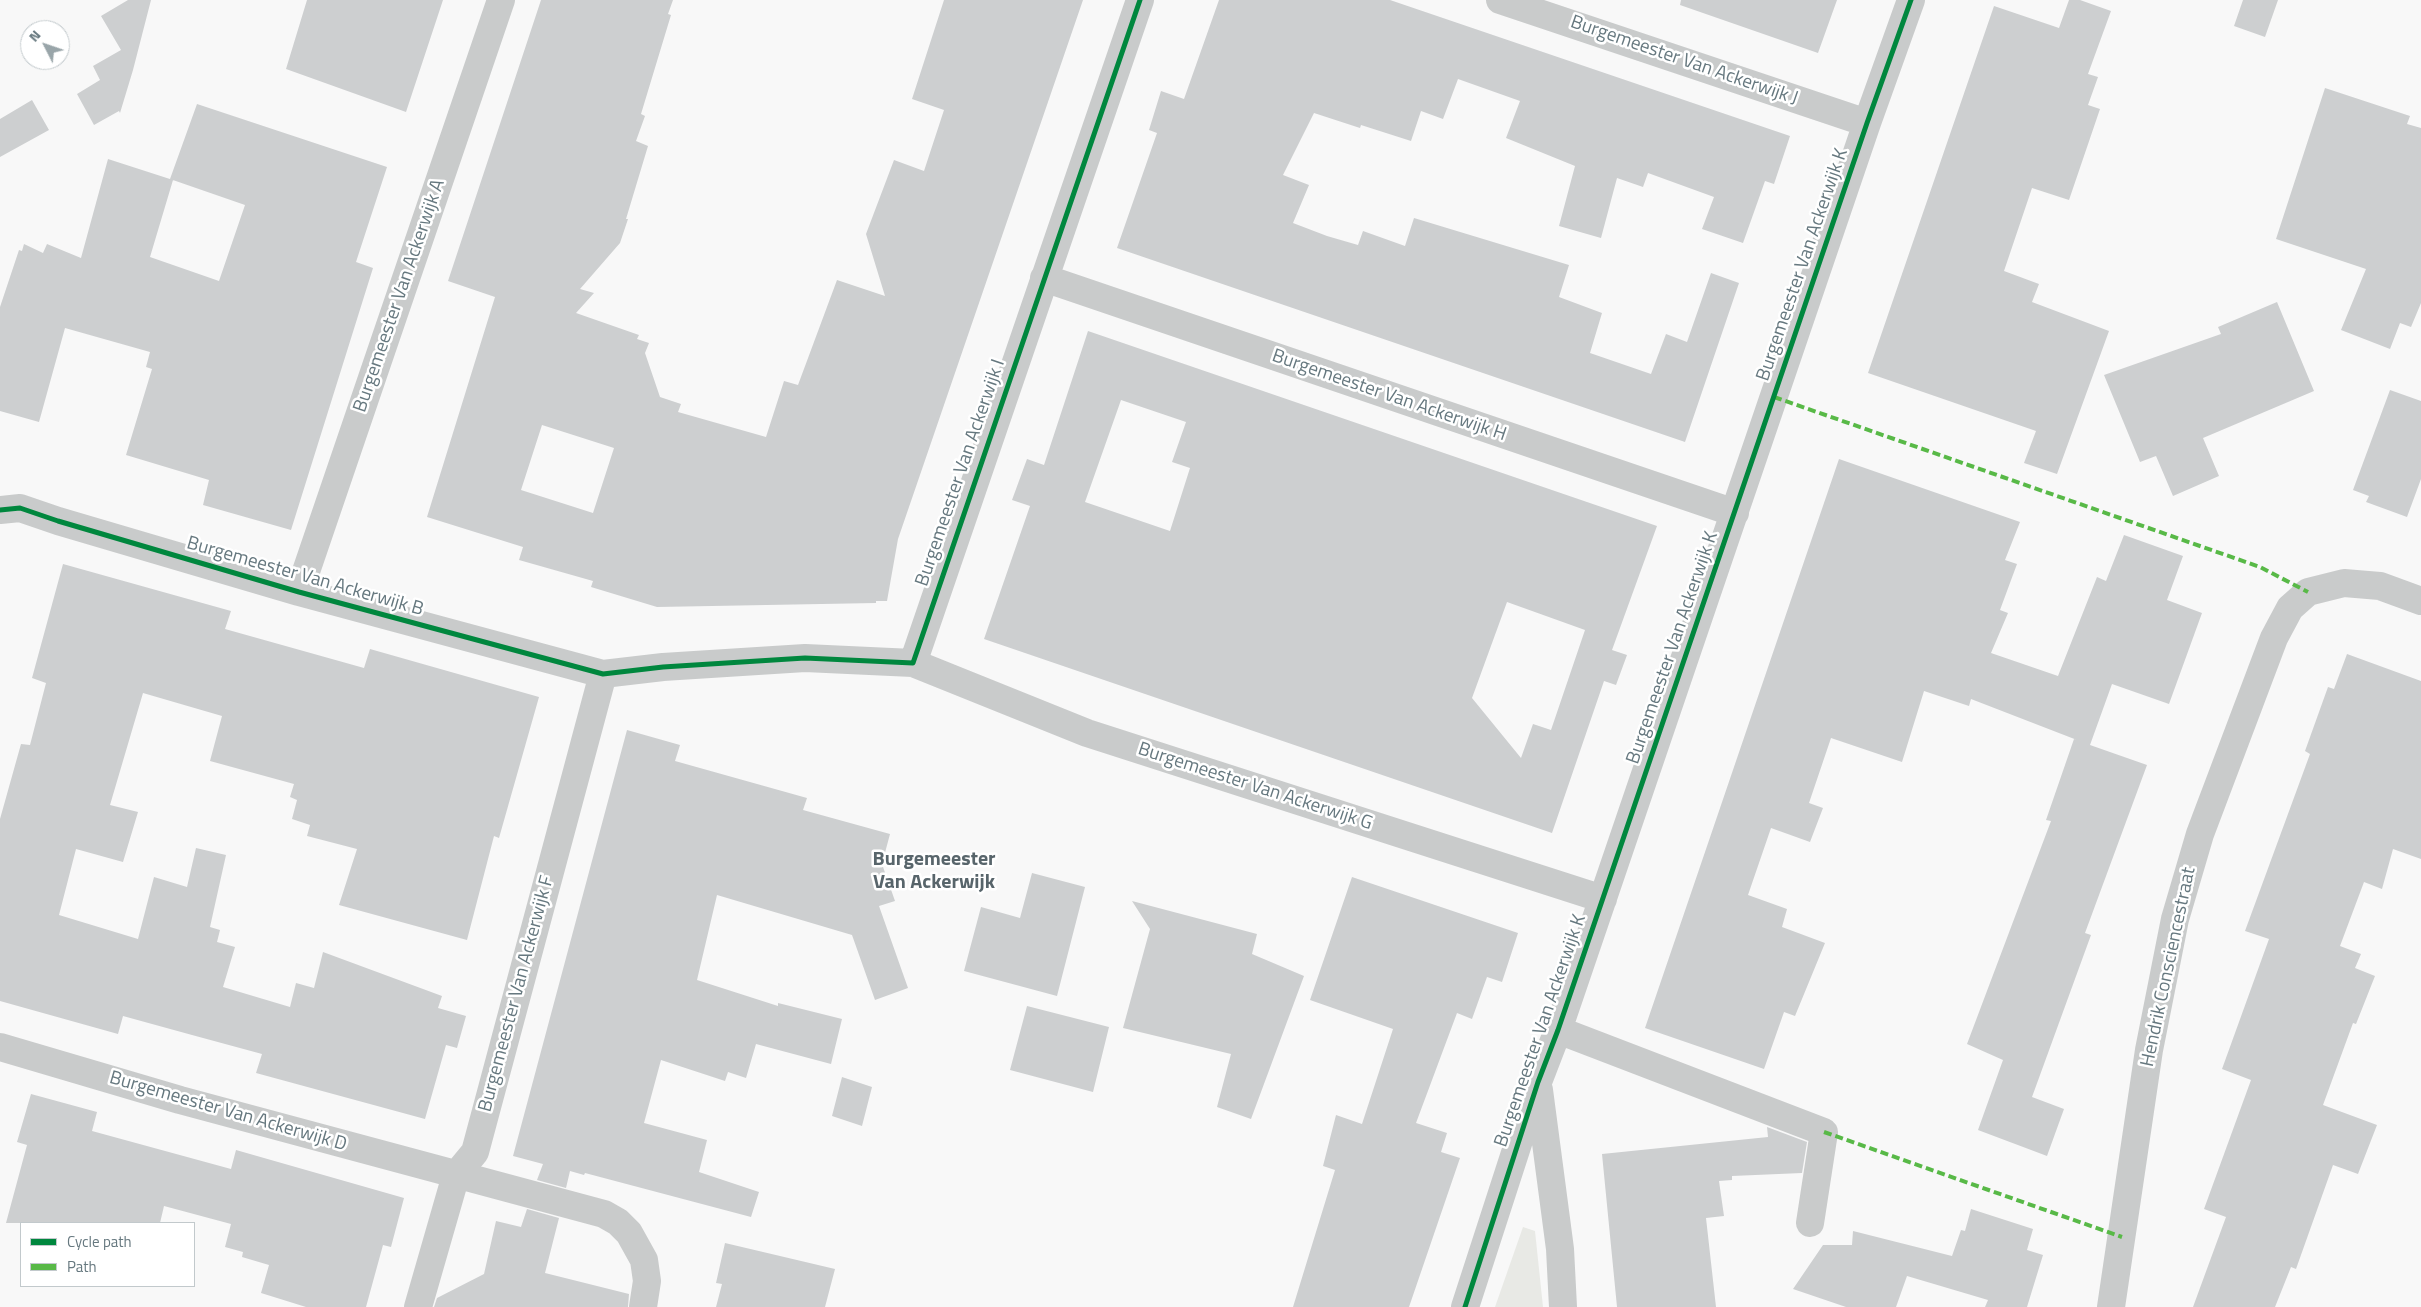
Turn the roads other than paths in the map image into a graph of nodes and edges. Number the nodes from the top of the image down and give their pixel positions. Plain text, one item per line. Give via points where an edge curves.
1 (501, 0) edge
2 (1140, 0) edge
3 (1500, 0) edge
4 (1911, 0) edge
5 (1867, 123) junction
6 (1044, 278) junction
7 (0, 510) edge
8 (1735, 513) junction
9 (299, 592) junction
10 (2421, 601) edge
11 (913, 662) junction
12 (603, 674) junction
13 (1602, 899) junction
14 (1558, 1030) junction
15 (0, 1047) edge
16 (1538, 1082) junction
17 (456, 1175) junction
18 (1810, 1223) dead end
19 (418, 1307) edge
20 (643, 1307) edge
21 (1464, 1307) edge
22 (1563, 1307) edge
23 (2111, 1307) edge

1 - 9 street, Burgemeester Van Ackerwijk A
2 - 6 street, Burgemeester Van Ackerwijk I
3 - 5 street, Burgemeester Van Ackerwijk J
4 - 5 street, Burgemeester Van Ackerwijk K
5 - 8 street, Burgemeester Van Ackerwijk K
6 - 8 street, Burgemeester Van Ackerwijk H
6 - 11 street, Burgemeester Van Ackerwijk I
7 - 9 street, Burgemeester Van Ackerwijk B via 20,508
8 - 13 street, Burgemeester Van Ackerwijk K
9 - 12 street, Burgemeester Van Ackerwijk B
10 - 23 street, Hendrik Consciencestraat via 2380,586 2362,584 2344,583 2308,592 2290,608 2274,638 2200,834 2175,919 2149,1050
11 - 12 street via 805,658
11 - 13 street, Burgemeester Van Ackerwijk G via 1087,734
12 - 17 street, Burgemeester Van Ackerwijk F via 475,1152
13 - 14 street, Burgemeester Van Ackerwijk K
14 - 16 street, Burgemeester Van Ackerwijk K
14 - 18 street via 1824,1132
15 - 17 street, Burgemeester Van Ackerwijk D
16 - 21 street, Burgemeester Van Ackerwijk K
16 - 22 street, Burgemeester Van Ackerwijk K via 1560,1249
17 - 19 street, Burgemeester Van Ackerwijk F
17 - 20 street, Burgemeester Van Ackerwijk D via 590,1209 618,1222 629,1233 644,1260 647,1281

